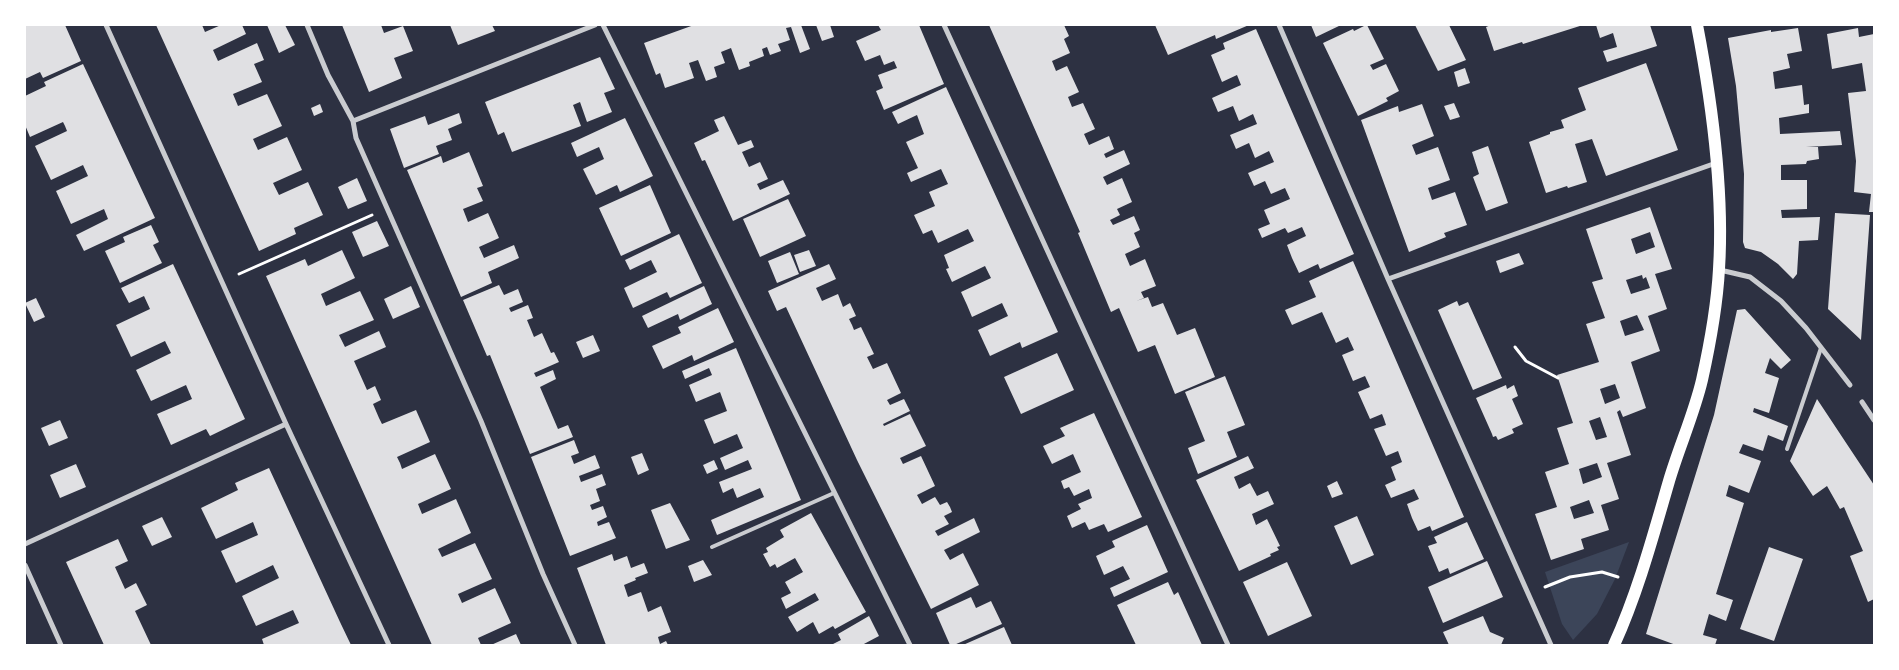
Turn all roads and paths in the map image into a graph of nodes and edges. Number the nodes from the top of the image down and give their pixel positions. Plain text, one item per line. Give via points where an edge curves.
1 (106, 25) edge
2 (307, 25) edge
3 (595, 25) edge
4 (603, 25) edge
5 (944, 25) edge
6 (1279, 25) edge
7 (1697, 25) edge
8 (353, 121) junction
9 (1716, 163) junction
10 (387, 209) junction
11 (1719, 270) junction
12 (1388, 279) junction
13 (222, 282) junction
14 (1515, 347) dead end
15 (1822, 348) junction
16 (1558, 378) dead end
17 (1850, 385) dead end
18 (1862, 402) dead end
19 (1874, 420) edge
20 (286, 424) junction
21 (1786, 448) dead end
22 (834, 493) junction
23 (25, 544) edge
24 (712, 547) dead end
25 (25, 565) edge
26 (1638, 584) junction
27 (1528, 593) junction
28 (61, 645) edge
29 (389, 645) edge
30 (575, 645) edge
31 (910, 645) edge
32 (1228, 645) edge
33 (1551, 645) edge
34 (1614, 645) edge

1 - 13 street
2 - 8 street via 328,75
3 - 8 street
4 - 22 street
5 - 32 street
6 - 12 street
7 - 9 main road via 1711,99
8 - 10 street via 356,138
9 - 11 main road
9 - 12 street
10 - 13 path
10 - 30 street
11 - 15 street via 1750,277 1781,301
11 - 26 main road via 1702,382
12 - 27 street
13 - 20 street
14 - 16 path via 1526,361
15 - 17 street
15 - 21 lane
18 - 19 street
20 - 23 street
20 - 29 street
22 - 24 lane
22 - 31 street
25 - 28 street
26 - 27 path via 1602,572 1570,577
26 - 34 main road
27 - 33 street

